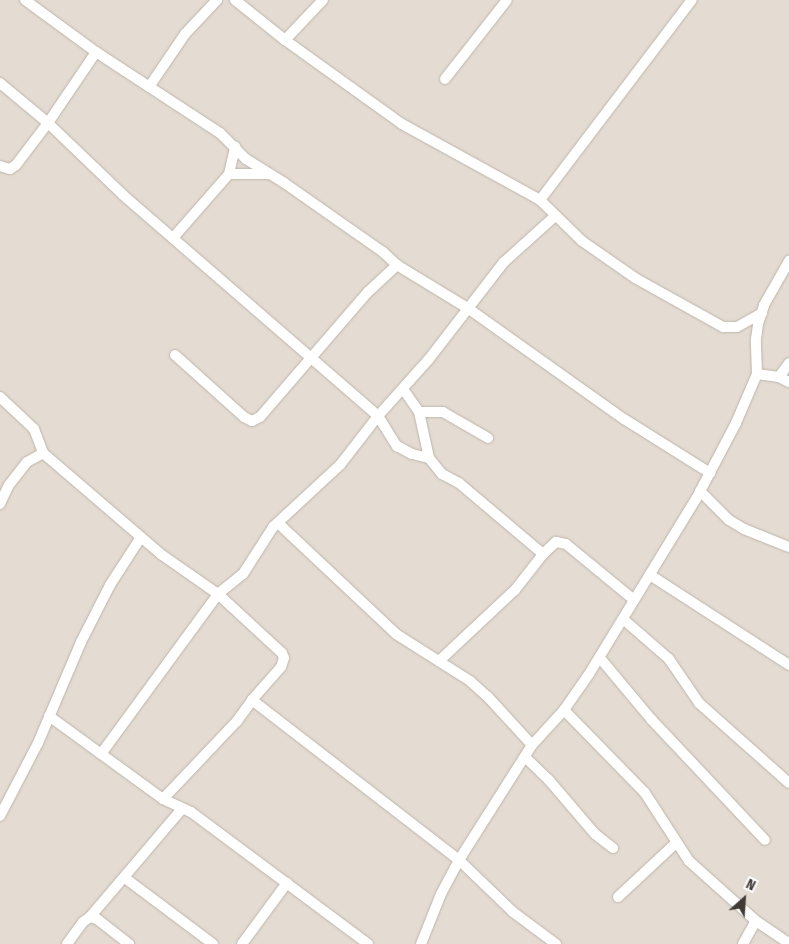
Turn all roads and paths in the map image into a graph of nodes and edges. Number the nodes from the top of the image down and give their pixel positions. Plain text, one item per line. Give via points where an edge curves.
1 (25, 0) edge
2 (217, 0) edge
3 (235, 0) edge
4 (323, 0) edge
5 (507, 0) edge
6 (692, 0) edge
7 (285, 40) junction
8 (96, 52) junction
9 (445, 79) dead end
10 (0, 83) edge
11 (149, 87) junction
12 (48, 123) junction
13 (235, 147) junction
14 (0, 166) edge
15 (229, 174) junction
16 (268, 174) junction
17 (540, 200) junction
18 (555, 216) junction
19 (173, 238) junction
20 (789, 261) edge
21 (397, 265) junction
22 (469, 309) junction
23 (762, 312) junction
24 (737, 327) junction
25 (756, 340) junction
26 (175, 355) dead end
27 (312, 357) junction
28 (789, 363) edge
29 (757, 374) junction
30 (779, 377) junction
31 (789, 382) edge
32 (403, 389) junction
33 (0, 397) edge
34 (420, 412) junction
35 (378, 416) junction
36 (488, 438) dead end
37 (43, 453) junction
38 (430, 458) junction
39 (710, 473) junction
40 (700, 491) junction
41 (0, 504) edge
42 (278, 522) junction
43 (141, 537) junction
44 (789, 547) edge
45 (543, 554) junction
46 (650, 575) junction
47 (218, 594) junction
48 (634, 600) junction
49 (624, 619) junction
50 (600, 658) junction
51 (439, 660) junction
52 (789, 665) edge
53 (252, 700) junction
54 (564, 710) junction
55 (49, 716) junction
56 (532, 745) junction
57 (101, 754) junction
58 (525, 757) junction
59 (789, 783) edge
60 (163, 799) junction
61 (182, 809) junction
62 (0, 816) edge
63 (765, 840) dead end
64 (676, 843) junction
65 (613, 848) dead end
66 (459, 860) junction
67 (125, 878) junction
68 (287, 883) junction
69 (618, 897) dead end
70 (90, 917) junction
71 (756, 921) junction
72 (789, 943) edge
73 (67, 944) edge
74 (129, 944) edge
75 (213, 944) edge
76 (242, 944) edge
77 (368, 944) edge
78 (421, 944) edge
79 (556, 944) edge
80 (743, 944) edge

1 - 8 street
2 - 11 street via 185,34
3 - 7 street
4 - 7 street
5 - 9 street
6 - 17 street
7 - 17 street via 402,124
8 - 11 street
8 - 12 street
10 - 12 street
11 - 13 street via 220,133
12 - 14 street via 16,165 10,169
12 - 19 street via 112,186
13 - 15 street
13 - 16 street via 246,160
15 - 16 street
15 - 19 street
16 - 21 street via 383,252
17 - 18 street
18 - 22 street via 504,262
18 - 24 street via 603,258 635,278 710,321 723,327
19 - 27 street
20 - 23 street
21 - 22 street
21 - 27 street via 368,292
22 - 32 street
22 - 39 street via 624,419
23 - 24 street
23 - 25 street
24 - 25 street
25 - 29 street
26 - 27 street via 244,418 252,421 260,417
27 - 35 street
28 - 30 street
29 - 30 street
29 - 39 street
30 - 31 street
32 - 34 street
32 - 35 street
33 - 37 street via 34,429
34 - 36 street via 443,412
34 - 38 street
35 - 38 street via 398,446 412,454
35 - 42 street via 340,465
37 - 41 street via 28,462 9,485
37 - 43 street
38 - 45 street via 442,474 459,483
39 - 40 street
40 - 44 street via 729,520
40 - 46 street
42 - 47 street via 243,574
42 - 51 street via 396,634
43 - 47 street
43 - 55 street via 110,586 81,642
45 - 48 street via 556,542 566,544
45 - 51 street via 515,590
46 - 48 street
46 - 52 street
47 - 53 street via 284,658 281,667
47 - 57 street
48 - 49 street
49 - 50 street
49 - 59 street via 669,659 699,703
50 - 54 street
50 - 63 street via 651,719
51 - 56 street via 488,697
53 - 60 street via 237,721
53 - 66 street
54 - 56 street
54 - 64 street via 645,793
55 - 57 street
55 - 62 street
56 - 58 street
57 - 60 street
58 - 65 street via 595,834
58 - 66 street
60 - 61 street
61 - 67 street
61 - 68 street via 191,812
64 - 69 street
64 - 71 street via 705,877
66 - 78 street
66 - 79 street via 513,912
67 - 70 street
67 - 75 street
68 - 76 street
68 - 77 street
70 - 73 street
70 - 74 street via 97,918
71 - 72 street
71 - 80 street

